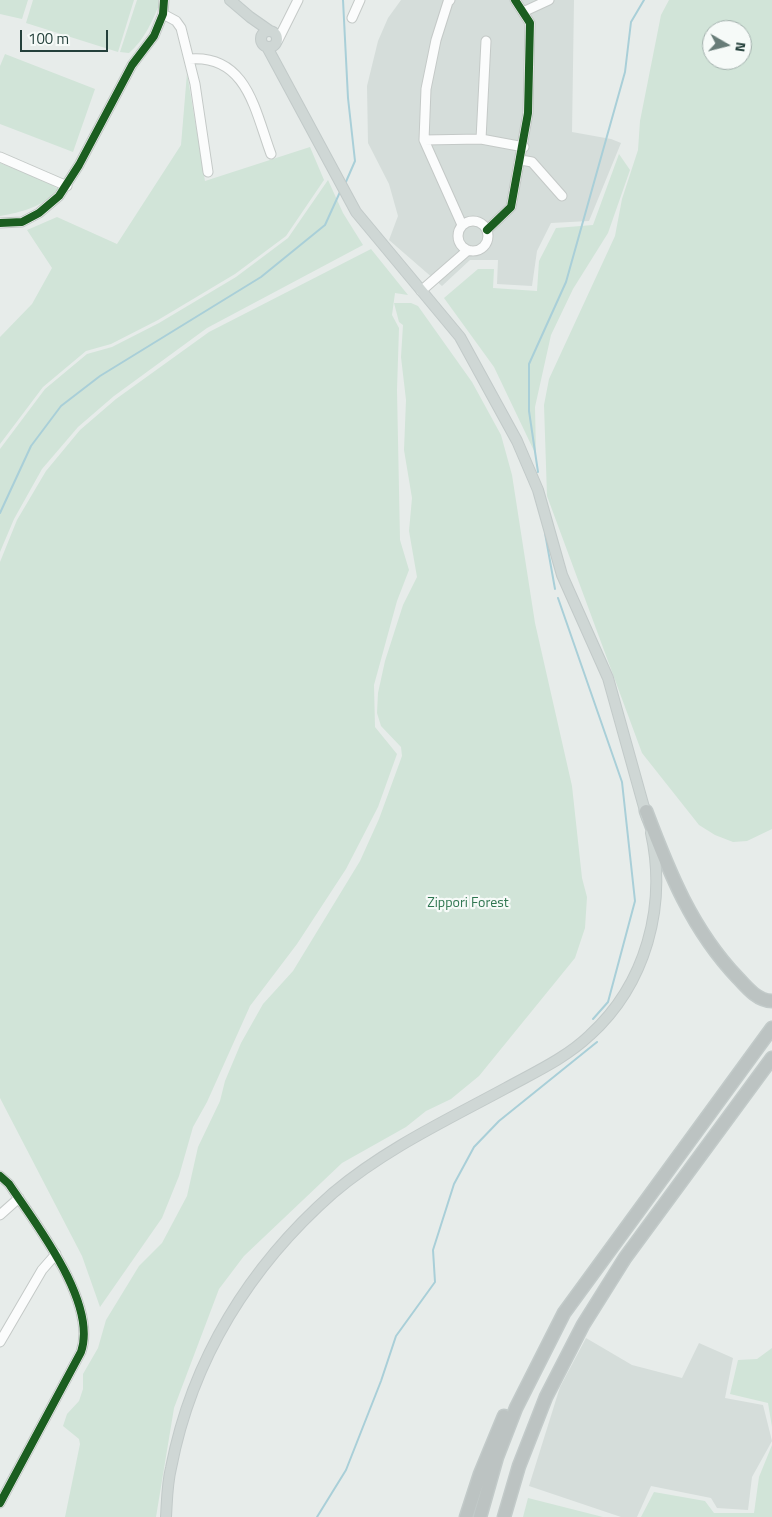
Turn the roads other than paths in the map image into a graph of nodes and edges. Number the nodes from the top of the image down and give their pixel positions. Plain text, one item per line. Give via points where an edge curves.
1 (164, 0) edge
2 (230, 0) edge
3 (298, 0) edge
4 (360, 0) edge
5 (450, 0) edge
6 (515, 0) edge
7 (549, 0) edge
8 (523, 12) junction
9 (163, 14) junction
10 (352, 18) dead end
11 (271, 39) junction
12 (486, 41) dead end
13 (189, 59) junction
14 (481, 138) junction
15 (424, 140) junction
16 (524, 147) junction
17 (271, 154) dead end
18 (0, 157) edge
19 (521, 160) junction
20 (208, 172) dead end
21 (67, 186) junction
22 (562, 196) dead end
23 (0, 223) edge
24 (462, 225) junction
25 (487, 230) junction
26 (468, 250) junction
27 (421, 291) junction
28 (646, 811) junction
29 (772, 1001) edge
30 (772, 1028) edge
31 (772, 1058) edge
32 (0, 1176) edge
33 (19, 1198) junction
34 (0, 1215) edge
35 (56, 1254) junction
36 (593, 1271) junction
37 (0, 1342) edge
38 (0, 1503) edge
39 (166, 1517) edge
40 (466, 1517) edge
41 (480, 1517) edge
42 (506, 1517) edge

1 - 9 street
2 - 11 main road
3 - 11 street
4 - 10 street
5 - 15 street via 436,40 426,89
6 - 8 street
7 - 8 street
8 - 16 street via 530,23
9 - 13 street via 181,28
9 - 21 street via 154,36 132,65
11 - 27 main road via 286,81 356,212
12 - 14 street
13 - 17 street via 220,62 236,73 248,92
13 - 20 street
14 - 15 street
14 - 16 street
15 - 24 street
16 - 19 street
18 - 21 street
19 - 22 street via 532,162
19 - 25 street via 511,207
21 - 23 street via 40,213 22,222
24 - 25 street via 476,221
24 - 26 street via 458,239
25 - 26 street via 488,240 482,248
26 - 27 street
27 - 28 main road via 460,337 517,442 538,490 556,559 608,678
28 - 29 highway via 669,874 696,925 742,982 760,999
28 - 39 main road via 656,882 652,926 637,972 616,1007 590,1036 560,1059 382,1156 334,1193 285,1241 245,1290 207,1354 177,1440 170,1470
30 - 36 highway
31 - 42 highway via 603,1291 546,1397 519,1466
32 - 33 street
33 - 34 street
33 - 35 street
35 - 37 street via 42,1270
35 - 38 street via 67,1273 79,1312 83,1346
36 - 40 highway via 558,1315 529,1366 480,1474
36 - 41 highway via 550,1337 516,1408

